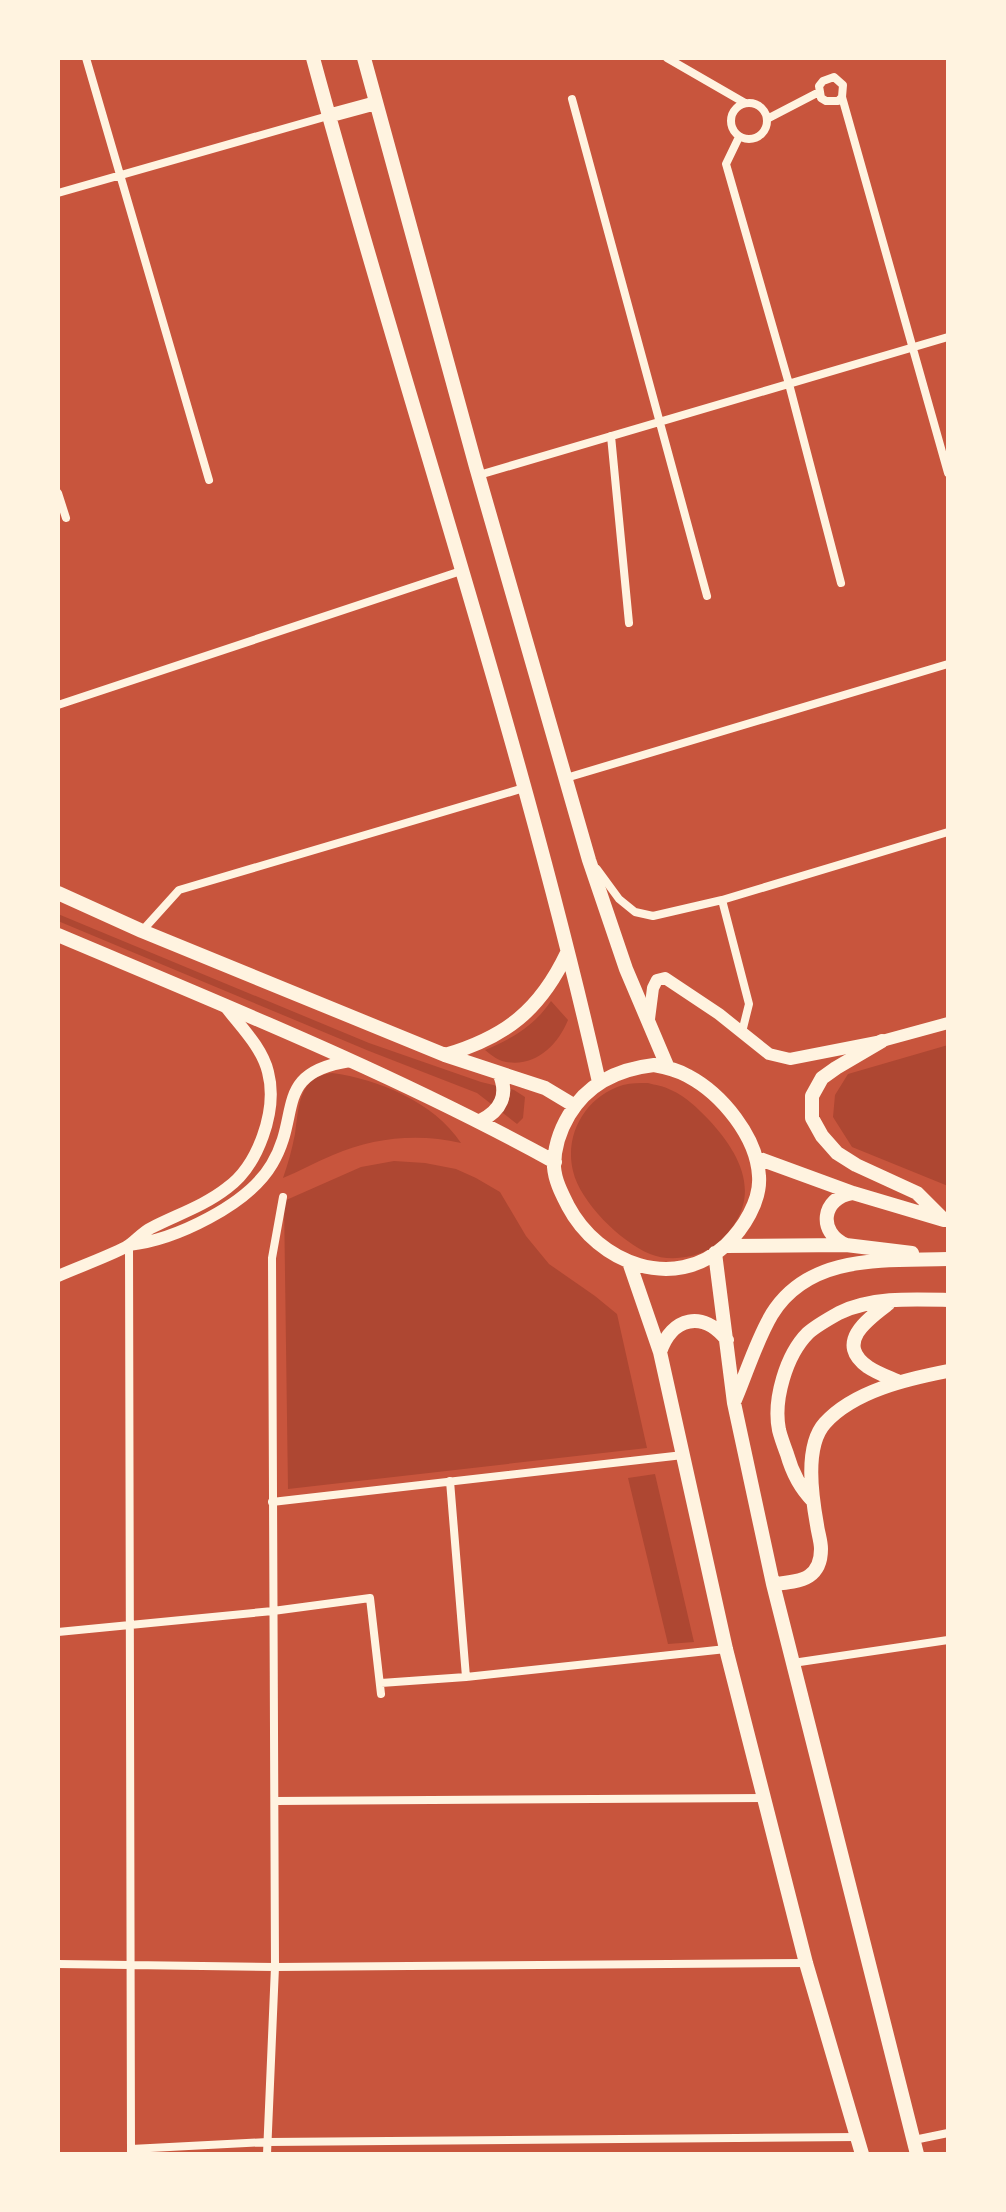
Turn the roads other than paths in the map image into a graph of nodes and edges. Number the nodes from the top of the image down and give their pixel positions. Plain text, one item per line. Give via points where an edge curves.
1 (86, 58) edge
2 (313, 58) edge
3 (364, 58) edge
4 (667, 58) edge
5 (819, 92) junction
6 (842, 97) junction
7 (572, 99) dead end
8 (376, 103) junction
9 (745, 103) junction
10 (328, 116) junction
11 (767, 119) junction
12 (739, 137) junction
13 (120, 176) junction
14 (58, 193) edge
15 (948, 337) edge
16 (914, 347) junction
17 (789, 384) junction
18 (661, 421) junction
19 (611, 436) junction
20 (948, 473) edge
21 (479, 475) junction
22 (209, 480) dead end
23 (58, 493) edge
24 (66, 518) dead end
25 (461, 571) junction
26 (841, 583) dead end
27 (707, 596) dead end
28 (629, 623) dead end
29 (948, 664) edge
30 (58, 705) edge
31 (566, 778) junction
32 (524, 788) junction
33 (948, 832) edge
34 (589, 860) junction
35 (58, 893) edge
36 (722, 900) junction
37 (142, 931) junction
38 (58, 935) edge
39 (567, 953) junction
40 (224, 1006) junction
41 (649, 1019) junction
42 (948, 1023) edge
43 (742, 1032) junction
44 (882, 1041) junction
45 (445, 1055) junction
46 (350, 1061) junction
47 (668, 1068) junction
48 (499, 1073) junction
49 (599, 1082) junction
50 (575, 1106) junction
51 (480, 1121) junction
52 (757, 1158) junction
53 (555, 1162) junction
54 (853, 1193) junction
55 (283, 1197) dead end
56 (946, 1220) edge
57 (129, 1245) junction
58 (846, 1245) junction
59 (720, 1249) junction
60 (948, 1259) edge
61 (629, 1262) junction
62 (58, 1276) edge
63 (948, 1300) edge
64 (892, 1301) junction
65 (727, 1340) junction
66 (660, 1352) junction
67 (948, 1371) edge
68 (897, 1381) junction
69 (734, 1403) junction
70 (683, 1455) junction
71 (450, 1481) junction
72 (813, 1501) junction
73 (272, 1502) junction
74 (773, 1584) junction
75 (273, 1611) junction
76 (129, 1625) junction
77 (58, 1632) edge
78 (948, 1640) edge
79 (726, 1649) junction
80 (793, 1663) junction
81 (466, 1677) junction
82 (381, 1683) junction
83 (381, 1694) dead end
84 (765, 1798) junction
85 (275, 1801) junction
86 (806, 1963) junction
87 (58, 1964) edge
88 (130, 1964) junction
89 (275, 1967) junction
90 (948, 2133) edge
91 (858, 2137) junction
92 (268, 2142) junction
93 (916, 2147) edge
94 (131, 2152) edge
95 (267, 2154) edge
96 (862, 2154) edge

1 - 13 street
2 - 10 main road
3 - 8 main road
4 - 9 street
5 - 6 street via 826,101
5 - 6 street via 823,81 834,77 843,85
5 - 11 street
6 - 16 street
7 - 18 street
8 - 10 main road
8 - 21 main road
9 - 11 street via 755,104
9 - 12 street via 732,114
10 - 13 street
10 - 25 main road
11 - 12 street via 767,127 755,139
12 - 17 street via 726,164
13 - 14 street
13 - 22 street
15 - 16 street
16 - 17 street
16 - 20 street
17 - 18 street
17 - 26 street
18 - 19 street
18 - 27 street
19 - 21 street
19 - 28 street
21 - 31 main road
23 - 24 street
25 - 30 street
25 - 32 main road
29 - 31 street
31 - 34 main road
32 - 37 street via 179,890
32 - 39 main road
33 - 36 street
34 - 36 street via 635,912 653,916
34 - 41 main road
35 - 37 main road
36 - 43 street via 749,1004
37 - 45 main road
38 - 40 main road
39 - 45 main road via 547,989 519,1019 497,1035
39 - 49 main road
40 - 46 main road
40 - 57 street via 261,1053 268,1071 269,1117 261,1144 231,1186 146,1230
41 - 43 street via 653,988 665,978
41 - 47 main road
42 - 44 street
43 - 44 street via 769,1054 790,1059
44 - 56 main road via 822,1078 812,1096 812,1118 837,1153 917,1193
45 - 48 main road
46 - 51 main road
46 - 57 street via 317,1069 297,1088 282,1144 258,1184 194,1224 149,1243
47 - 49 main road via 635,1067
47 - 52 main road via 707,1088 743,1130
48 - 50 main road via 545,1088
48 - 51 main road via 504,1095 491,1116
49 - 50 main road
50 - 53 main road via 563,1125
51 - 53 main road
52 - 54 main road
52 - 59 main road via 760,1179 749,1216
53 - 61 main road via 559,1189 574,1218 606,1250
54 - 56 main road
54 - 58 main road via 831,1204 826,1221 832,1236
55 - 73 street via 272,1258
57 - 62 street
57 - 76 street
58 - 59 main road
58 - 60 main road
59 - 61 main road via 699,1262 664,1271
59 - 65 main road
60 - 69 main road via 855,1262 820,1272 791,1290 759,1340
61 - 66 main road
63 - 64 main road
64 - 68 main road via 855,1334 854,1349 870,1369
64 - 72 main road via 838,1314 808,1333 788,1363 779,1392 779,1428 791,1469
65 - 66 main road via 704,1322 689,1322 675,1327
65 - 69 main road
66 - 70 main road
67 - 68 main road
68 - 72 main road via 852,1402 824,1424 813,1447
69 - 74 main road
70 - 71 street
70 - 79 main road
71 - 73 street
71 - 81 street
72 - 74 main road via 821,1547 817,1569 808,1578
73 - 75 street
74 - 80 main road
75 - 76 street
75 - 82 street via 370,1598
75 - 85 street
76 - 77 street
76 - 88 street
78 - 80 street
79 - 81 street
79 - 84 main road
80 - 93 main road
81 - 82 street
82 - 83 street
84 - 85 street
84 - 86 main road
85 - 89 street
86 - 89 street
86 - 91 main road
87 - 88 street
88 - 89 street
88 - 94 street
89 - 92 street
90 - 93 street
91 - 92 street
91 - 96 main road
92 - 94 street
92 - 95 street

